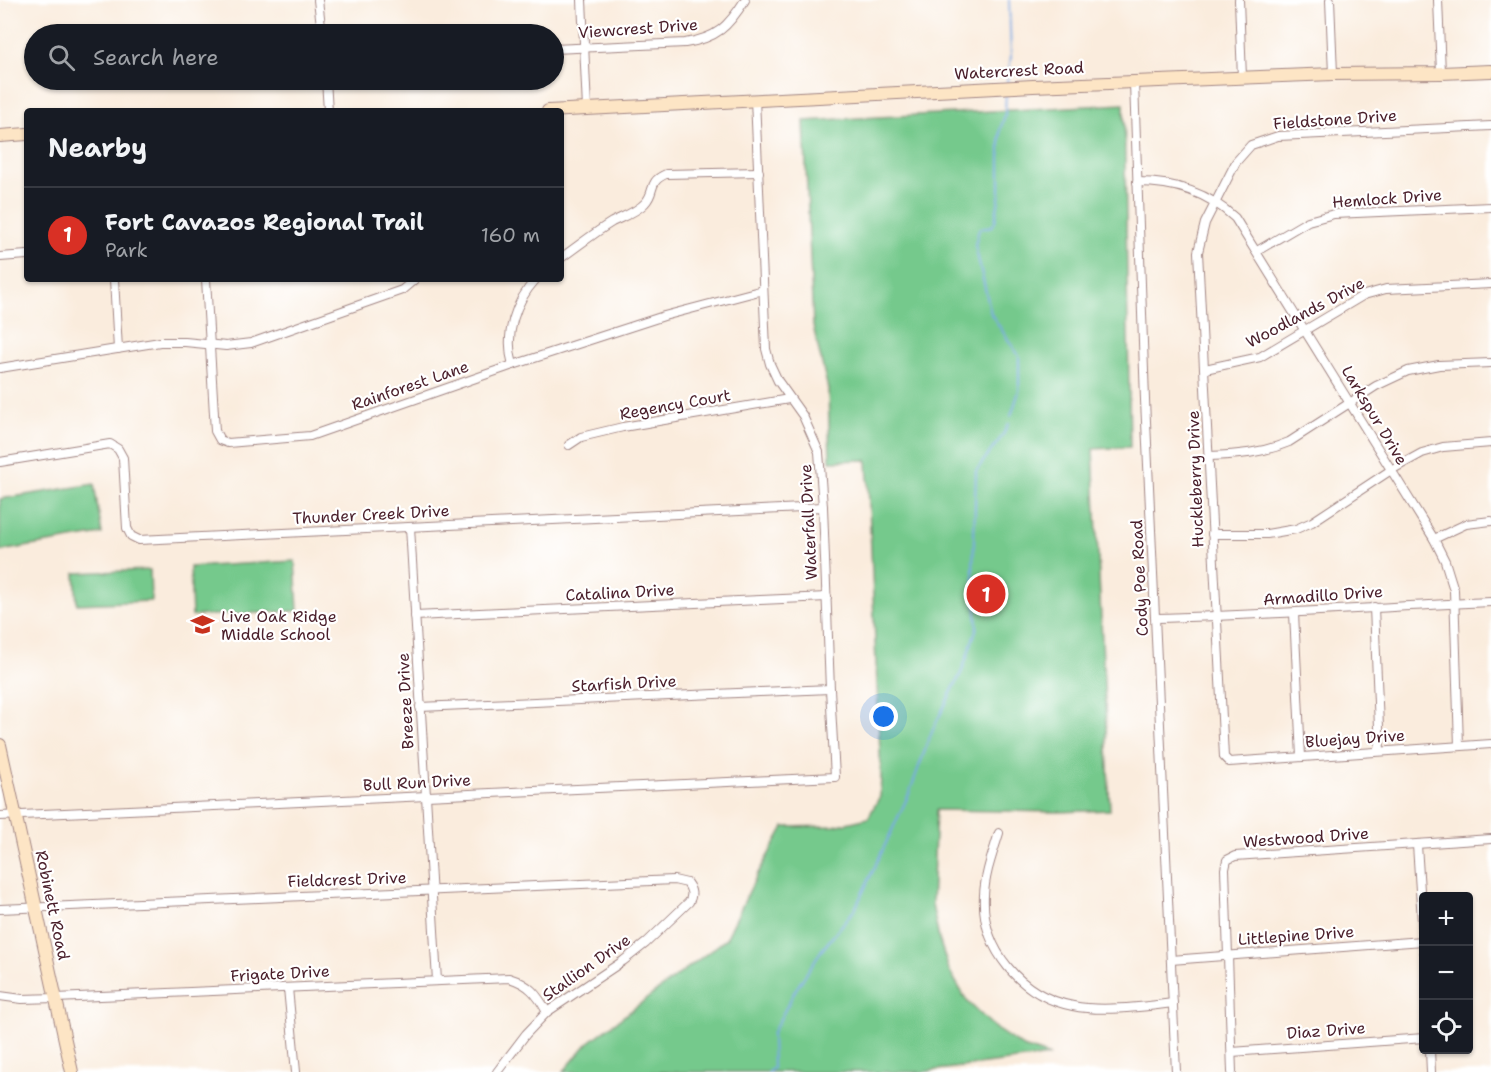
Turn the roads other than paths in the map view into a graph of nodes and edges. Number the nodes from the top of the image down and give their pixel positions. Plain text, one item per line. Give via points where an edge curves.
1 (318, 0) edge
2 (582, 0) edge
3 (745, 0) edge
4 (1239, 0) edge
5 (1330, 0) edge
6 (1438, 0) edge
7 (321, 24) edge
8 (584, 48) junction
9 (564, 49) edge
10 (1491, 70) edge
11 (1441, 73) junction
12 (1333, 74) junction
13 (1242, 78) junction
14 (1134, 82) junction
15 (327, 90) edge
16 (755, 99) junction
17 (328, 108) edge
18 (587, 109) junction
19 (564, 110) edge
20 (1491, 126) edge
21 (24, 134) edge
22 (0, 136) edge
23 (759, 172) junction
24 (1137, 182) junction
25 (1216, 202) junction
26 (1491, 207) edge
27 (1257, 251) junction
28 (24, 255) edge
29 (564, 256) edge
30 (0, 257) edge
31 (114, 282) edge
32 (206, 282) edge
33 (411, 282) edge
34 (533, 282) edge
35 (1491, 284) edge
36 (763, 290) junction
37 (1306, 331) junction
38 (211, 345) junction
39 (118, 349) junction
40 (1491, 363) edge
41 (513, 365) junction
42 (0, 368) edge
43 (1205, 369) junction
44 (789, 399) junction
45 (1351, 403) junction
46 (1491, 443) edge
47 (569, 445) dead end
48 (1209, 456) junction
49 (0, 462) edge
50 (1391, 471) junction
51 (823, 507) junction
52 (1491, 521) edge
53 (410, 527) junction
54 (1212, 534) junction
55 (1434, 539) junction
56 (826, 597) junction
57 (1491, 602) edge
58 (1455, 604) junction
59 (1374, 607) junction
60 (1294, 613) junction
61 (416, 616) junction
62 (1216, 616) junction
63 (1156, 618) junction
64 (830, 688) junction
65 (420, 707) junction
66 (1491, 744) edge
67 (0, 745) edge
68 (1459, 746) junction
69 (1380, 751) junction
70 (1224, 757) joint
71 (1301, 757) junction
72 (835, 777) joint
73 (425, 797) junction
74 (16, 815) junction
75 (0, 816) edge
76 (999, 833) dead end
77 (1491, 839) edge
78 (1417, 845) junction
79 (691, 888) joint
80 (430, 891) junction
81 (1420, 892) edge
82 (37, 908) junction
83 (0, 909) edge
84 (1419, 941) edge
85 (1227, 956) junction
86 (1171, 960) junction
87 (436, 981) junction
88 (288, 988) junction
89 (0, 996) edge
90 (56, 998) junction
91 (1173, 1003) junction
92 (547, 1012) junction
93 (1419, 1038) edge
94 (1232, 1052) junction
95 (1430, 1054) edge
96 (72, 1072) edge
97 (296, 1072) edge
98 (497, 1072) edge
99 (1176, 1072) edge
100 (1232, 1072) edge
101 (1431, 1072) edge

1 - 7 street
2 - 8 street
3 - 8 street, Viewcrest Drive via 728,25 703,40
4 - 13 street
5 - 12 street
6 - 11 street
8 - 9 street, Viewcrest Drive
8 - 18 street
10 - 11 street, Watercrest Road
11 - 12 street, Watercrest Road
12 - 13 street, Watercrest Road
13 - 14 street, Watercrest Road
14 - 16 street, Watercrest Road
14 - 24 street, Cody Poe Road
15 - 17 street
16 - 18 street, Watercrest Road
16 - 23 street, Waterfall Drive
18 - 19 street, Watercrest Road
20 - 25 street, Fieldstone Drive via 1269,137 1247,148
21 - 22 street
23 - 29 street via 666,174 652,184 646,202
23 - 36 street, Waterfall Drive
24 - 25 street, Larkspur Drive via 1172,184
24 - 63 street, Cody Poe Road
25 - 27 street, Larkspur Drive via 1235,218
25 - 43 street, Huckleberry Drive via 1205,223 1198,252
26 - 27 street, Hemlock Drive via 1334,214 1308,221
27 - 37 street, Larkspur Drive
28 - 30 street
31 - 39 street
32 - 38 street, Rainforest Lane
33 - 38 street via 402,290 268,338
34 - 41 street via 524,293 512,324 509,351
35 - 37 street, Woodlands Drive via 1386,289 1364,295
36 - 41 street, Rainforest Lane via 664,316
36 - 44 street, Waterfall Drive via 766,349
37 - 43 street, Woodlands Drive via 1260,357
37 - 45 street, Larkspur Drive
38 - 39 street via 166,342
38 - 41 street, Rainforest Lane via 215,431 220,440 228,442 310,436
39 - 42 street
40 - 45 street via 1408,370
43 - 48 street, Huckleberry Drive
44 - 47 street, Regency Court via 623,427 581,437
44 - 51 street, Waterfall Drive via 803,416 819,452
45 - 48 street via 1275,448
45 - 50 street, Larkspur Drive
46 - 50 street via 1437,448
48 - 54 street, Huckleberry Drive
49 - 53 street, Thunder Creek Drive via 110,444 123,458 127,528 139,540
50 - 54 street via 1296,529 1267,534
50 - 55 street, Larkspur Drive
51 - 53 street, Thunder Creek Drive
51 - 56 street, Waterfall Drive
52 - 55 street via 1466,524
53 - 61 street, Breeze Drive
54 - 62 street, Huckleberry Drive
55 - 58 street, Larkspur Drive via 1449,569
56 - 61 street, Catalina Drive
56 - 64 street, Waterfall Drive
57 - 58 street, Armadillo Drive
58 - 59 street, Armadillo Drive
58 - 68 street, Larkspur Drive
59 - 60 street, Armadillo Drive
59 - 69 street
60 - 62 street, Armadillo Drive
60 - 71 street
61 - 65 street, Breeze Drive
62 - 63 street, Armadillo Drive
62 - 70 street, Huckleberry Drive
63 - 86 street, Cody Poe Road
64 - 65 street, Starfish Drive
64 - 72 street, Waterfall Drive
65 - 73 street, Breeze Drive
66 - 68 street, Bluejay Drive
67 - 74 street, Robinett Road
68 - 69 street, Bluejay Drive
69 - 71 street, Bluejay Drive
70 - 71 street, Bluejay Drive via 1229,762
72 - 73 street, Bull Run Drive
73 - 74 street, Bull Run Drive
73 - 80 street, Breeze Drive
74 - 75 street, Bull Run Drive
74 - 82 street, Robinett Road
76 - 91 street via 986,875 984,912 994,945 1019,980 1040,995 1073,1006
77 - 78 street, Westwood Drive
78 - 81 street
78 - 85 street, Westwood Drive via 1230,858 1225,869
79 - 80 street, Fieldcrest Drive via 674,880
79 - 92 street, Stallion Drive via 689,902 646,943
80 - 82 street, Fieldcrest Drive
80 - 87 street, Breeze Drive
82 - 83 street, Fieldcrest Drive
82 - 90 street, Robinett Road
84 - 85 street, Littlepine Drive
85 - 86 street, Littlepine Drive
85 - 94 street, Westwood Drive
86 - 91 street, Cody Poe Road
87 - 88 street, Frigate Drive
87 - 92 street, Frigate Drive via 509,978 530,988
88 - 90 street, Frigate Drive
88 - 97 street
89 - 90 street, Frigate Drive
90 - 96 street, Robinett Road
91 - 99 street, Cody Poe Road
92 - 98 street, Stallion Drive
93 - 94 street, Diaz Drive
94 - 100 street, Westwood Drive
95 - 101 street

